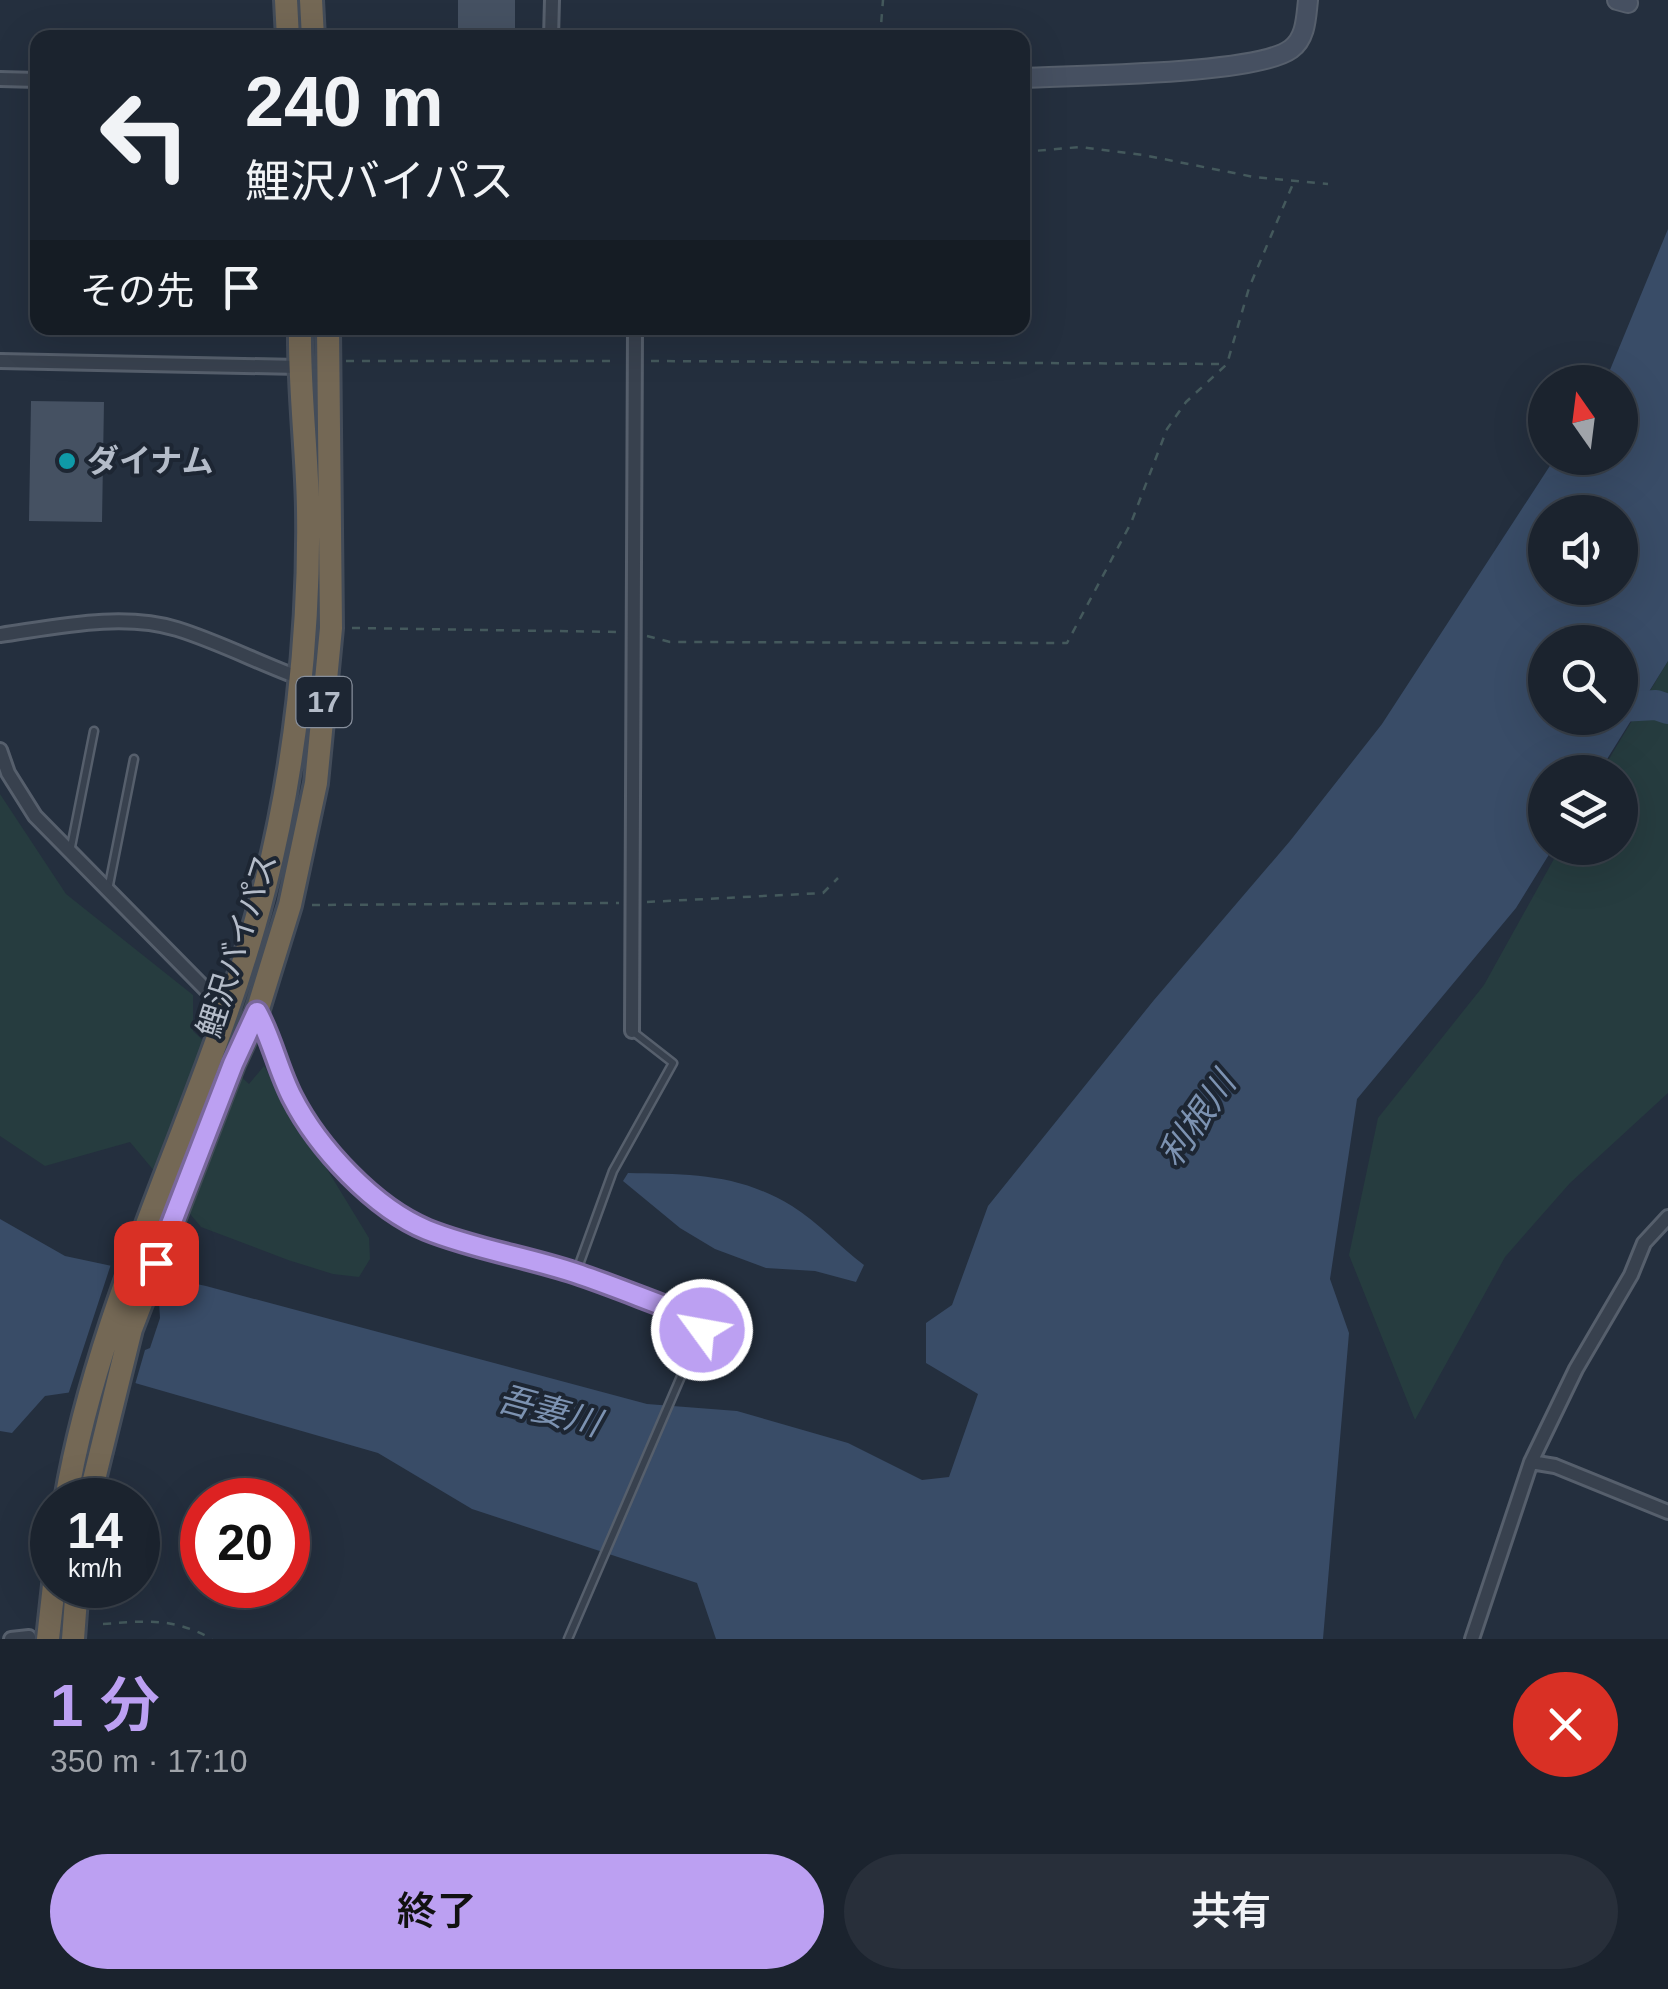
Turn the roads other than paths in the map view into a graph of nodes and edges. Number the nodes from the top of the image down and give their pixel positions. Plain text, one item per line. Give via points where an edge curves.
1 (286, 0) edge
2 (311, 0) edge
3 (552, 0) edge
4 (1308, 0) edge
5 (288, 30) edge
6 (313, 30) edge
7 (552, 30) edge
8 (1030, 78) edge
9 (0, 79) edge
10 (30, 80) edge
11 (300, 335) edge
12 (328, 335) edge
13 (636, 335) edge
14 (0, 361) edge
15 (299, 367) junction
16 (0, 635) edge
17 (300, 678) junction
18 (94, 731) dead end
19 (0, 750) edge
20 (134, 758) dead end
21 (70, 852) junction
22 (108, 891) junction
23 (227, 1011) junction
24 (257, 1012) junction
25 (632, 1030) joint
26 (1668, 1217) edge
27 (576, 1273) junction
28 (1531, 1462) junction
29 (70, 1478) edge
30 (94, 1478) edge
31 (1668, 1512) edge
32 (48, 1608) edge
33 (42, 1633) edge
34 (10, 1639) edge
35 (568, 1639) edge
36 (1472, 1639) edge

1 - 5 highway
2 - 6 highway
3 - 7 street
4 - 8 street via 1304,31 1292,48 1266,61
9 - 10 street
11 - 15 highway, 鯉沢バイパス / 17
12 - 24 highway, 鯉沢バイパス / 17 via 331,628 316,783 290,906
13 - 25 street
14 - 15 street
15 - 17 highway, 鯉沢バイパス / 17 via 308,510
16 - 17 street via 80,624 175,628
17 - 23 highway, 鯉沢バイパス / 17 via 288,785
18 - 21 lane
19 - 21 street via 35,816
20 - 22 lane
21 - 22 street
22 - 23 street
23 - 29 highway, 鯉沢バイパス / 17 via 113,1316
24 - 27 lane via 292,1097 328,1151 373,1197 430,1231
24 - 30 highway, 鯉沢バイパス / 17 via 130,1329
25 - 27 lane via 673,1063 613,1172
26 - 28 street via 1644,1244
27 - 35 lane via 683,1313 702,1330
28 - 31 street
28 - 36 street
32 - 33 highway
33 - 34 street

